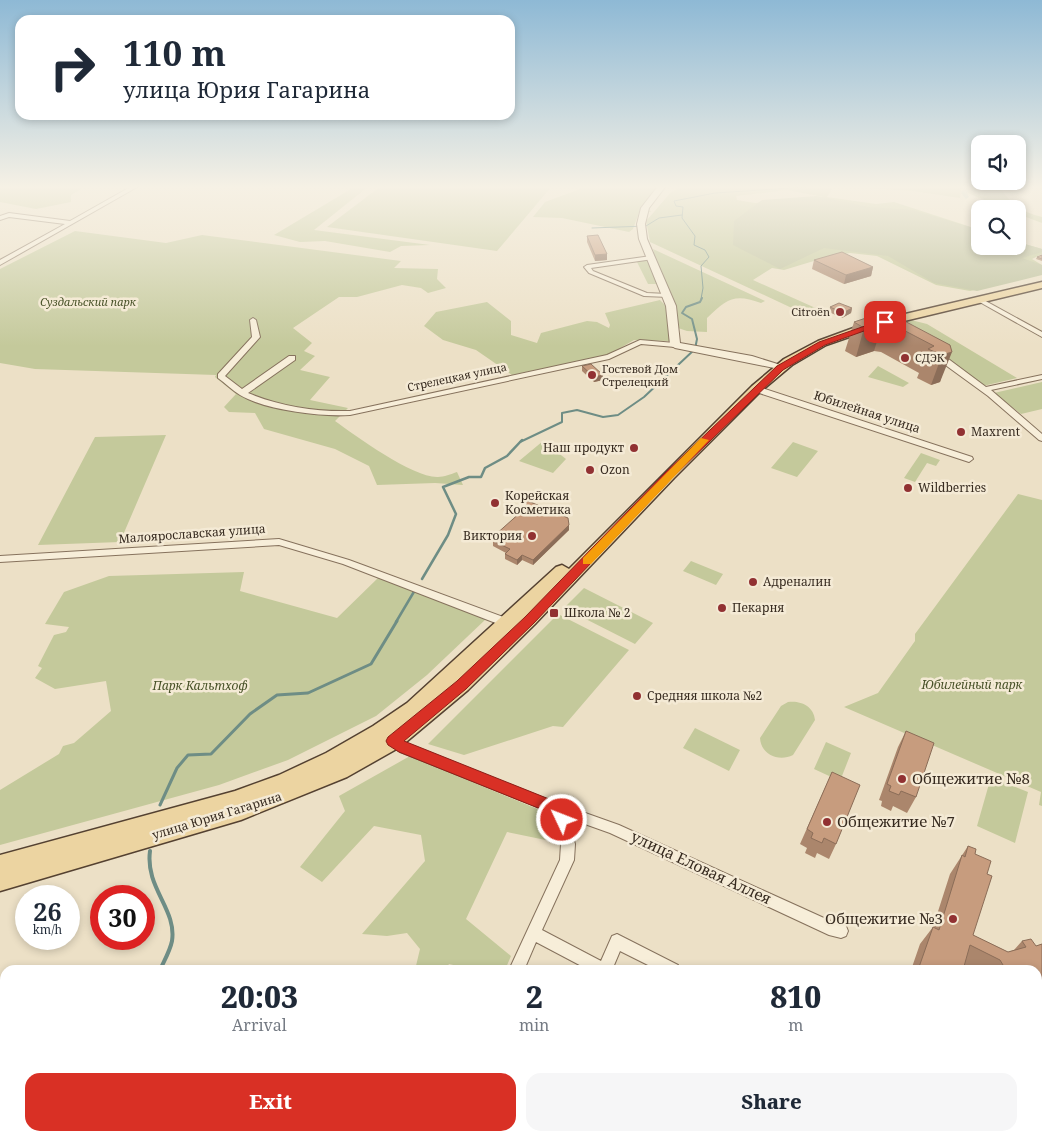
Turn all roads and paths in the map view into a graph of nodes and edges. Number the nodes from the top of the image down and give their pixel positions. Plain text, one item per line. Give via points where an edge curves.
1 (42, 239) edge
2 (645, 239) edge
3 (652, 258) junction
4 (0, 263) edge
5 (1042, 281) edge
6 (1042, 285) edge
7 (667, 296) junction
8 (978, 299) junction
9 (253, 320) dead end
10 (882, 320) junction
11 (899, 330) edge
12 (1042, 335) edge
13 (675, 345) junction
14 (929, 349) edge
15 (706, 351) joint
16 (292, 358) dead end
17 (775, 366) junction
18 (1042, 377) edge
19 (756, 389) junction
20 (985, 390) junction
21 (242, 393) junction
22 (1042, 438) edge
23 (970, 459) dead end
24 (0, 559) edge
25 (514, 626) junction
26 (387, 737) junction
27 (559, 810) junction
28 (0, 865) edge
29 (0, 880) edge
30 (841, 930) dead end
31 (534, 933) junction
32 (518, 965) edge
33 (595, 965) edge
34 (606, 965) edge
35 (664, 965) edge

1 - 4 street
2 - 3 street
3 - 7 street
3 - 7 street via 587,267 591,272 646,295
5 - 10 main road, улица Юрия Гагарина
6 - 8 main road, улица Юрия Гагарина
7 - 13 street via 673,316
8 - 10 main road, улица Юрия Гагарина
8 - 12 street
9 - 21 street, Стрелецкая улица via 256,337 221,376
10 - 11 street
10 - 17 main road, улица Юрия Гагарина via 822,343
13 - 15 street, Стрелецкая улица
13 - 21 street, Стрелецкая улица via 640,342 609,357 350,413 302,408 255,399
14 - 20 street
15 - 17 street, Стрелецкая улица
16 - 21 street
17 - 19 main road, улица Юрия Гагарина
17 - 25 main road, улица Юрия Гагарина via 747,383 552,581
18 - 20 street
19 - 23 street, Юбилейная улица
19 - 25 main road, улица Юрия Гагарина via 574,575
20 - 22 street
24 - 25 street, Малоярославская улица via 279,542 346,562
25 - 26 main road, улица Юрия Гагарина via 461,685
26 - 27 street, улица Еловая Аллея via 404,748
26 - 28 main road, улица Юрия Гагарина via 286,782 235,800
26 - 29 main road, улица Юрия Гагарина via 340,771 241,811
27 - 30 street, улица Еловая Аллея via 614,829 834,930
27 - 31 street via 568,844 568,860
31 - 32 street
31 - 33 street
34 - 35 street via 617,940

